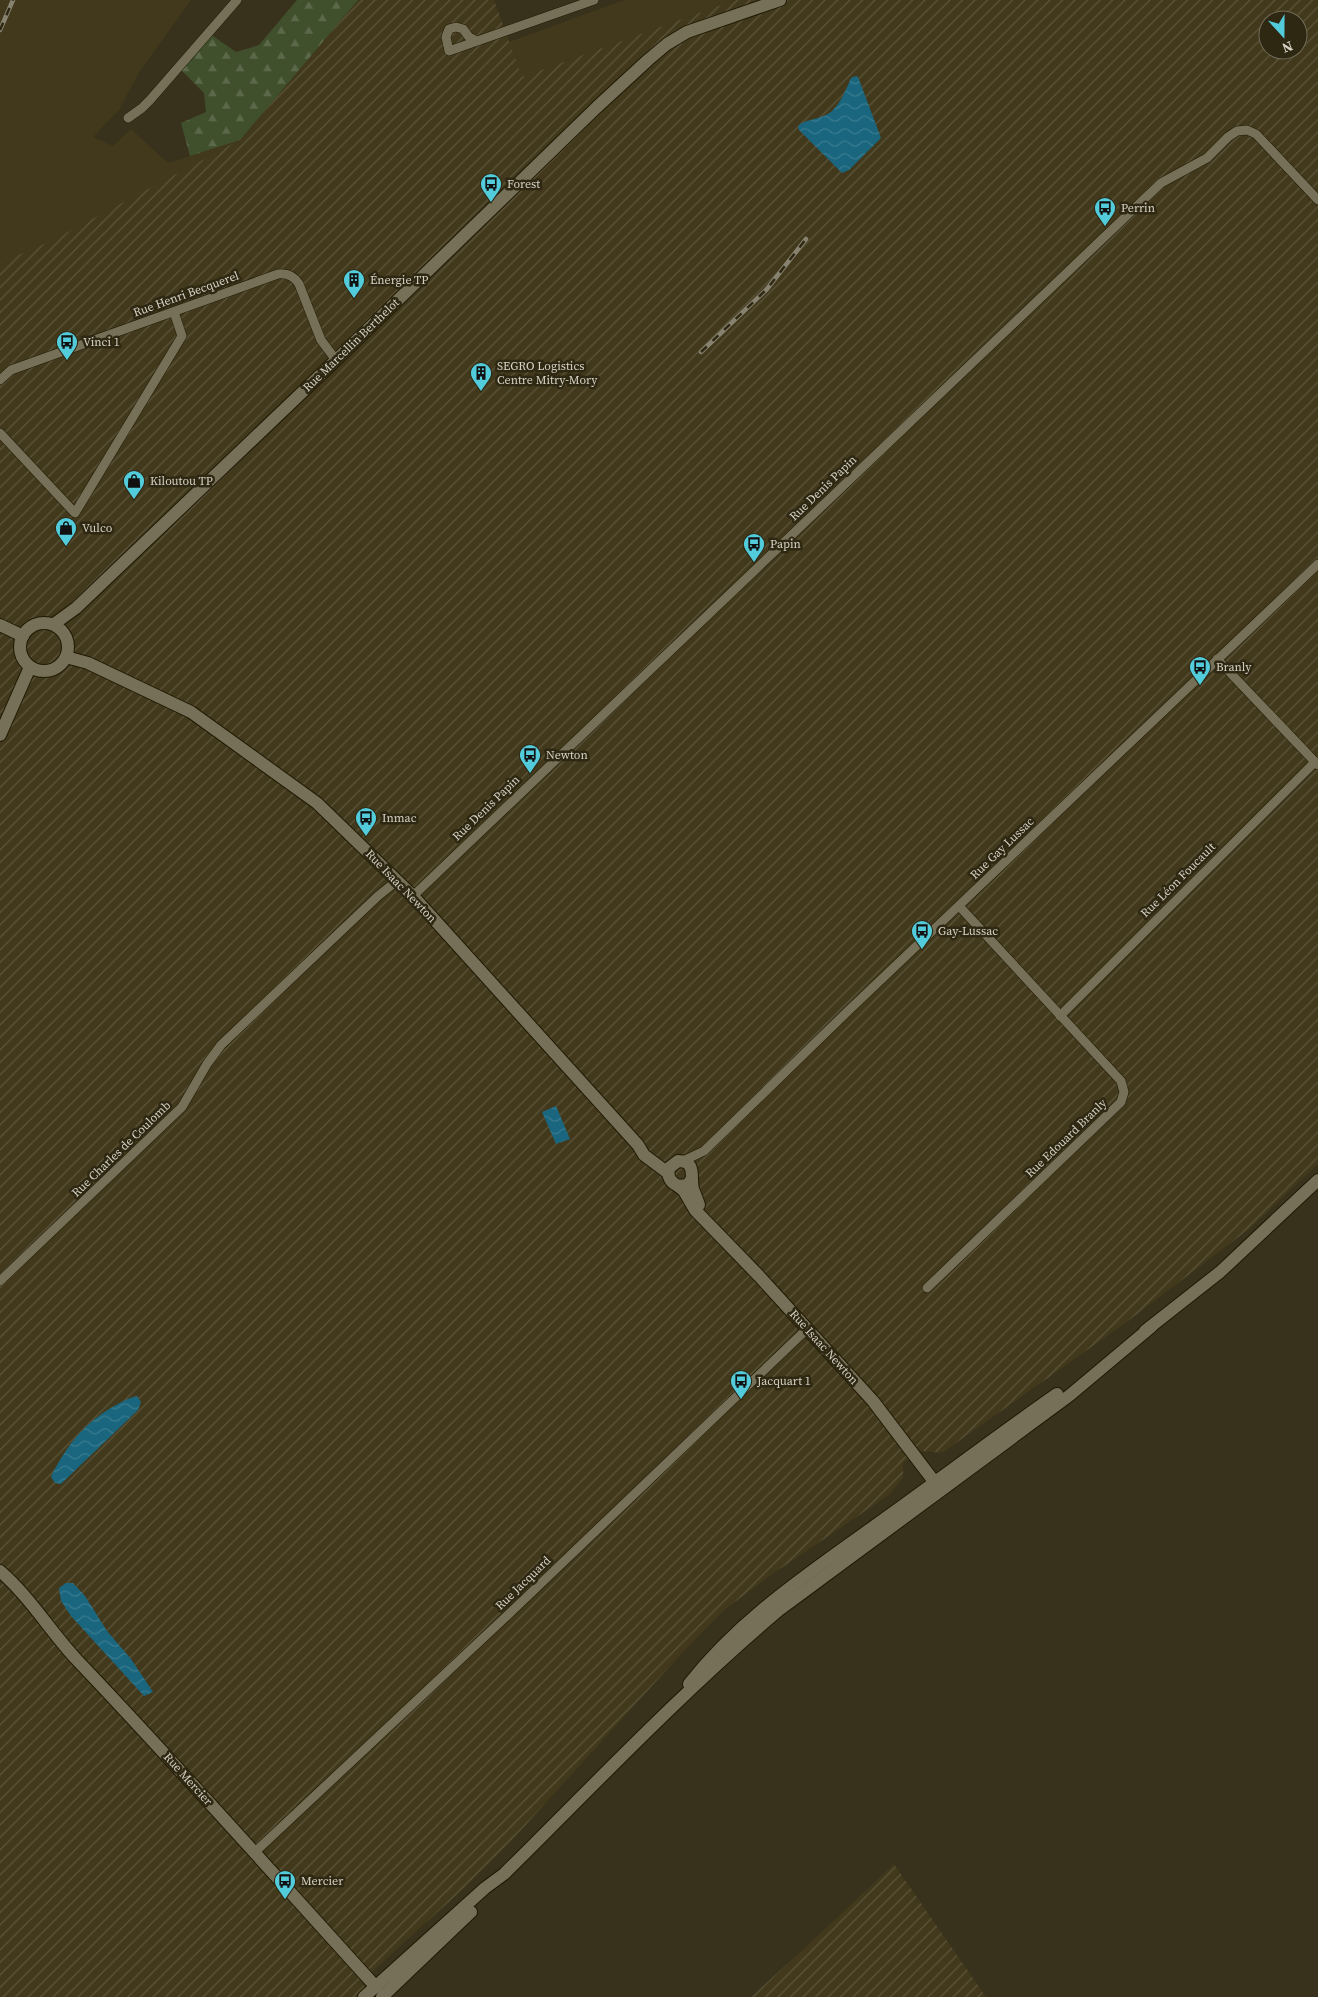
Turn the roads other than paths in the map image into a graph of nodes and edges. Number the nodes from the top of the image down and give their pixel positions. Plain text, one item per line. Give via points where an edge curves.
1 (237, 0) edge
2 (594, 0) edge
3 (780, 0) edge
4 (477, 41) dead end
5 (128, 118) dead end
6 (1318, 200) edge
7 (174, 312) junction
8 (336, 360) junction
9 (0, 380) edge
10 (0, 433) edge
11 (1318, 564) edge
12 (54, 624) junction
13 (0, 625) edge
14 (23, 636) junction
15 (66, 656) junction
16 (1217, 659) junction
17 (30, 667) junction
18 (0, 735) edge
19 (1316, 764) edge
20 (398, 880) junction
21 (413, 896) junction
22 (959, 906) junction
23 (1060, 1016) junction
24 (638, 1145) junction
25 (704, 1151) junction
26 (681, 1161) junction
27 (668, 1173) junction
28 (693, 1175) junction
29 (1318, 1180) edge
30 (678, 1186) junction
31 (705, 1218) junction
32 (0, 1281) edge
33 (927, 1288) dead end
34 (807, 1329) junction
35 (938, 1487) junction
36 (0, 1571) edge
37 (255, 1852) junction
38 (382, 1994) edge
39 (364, 1997) edge

1 - 5 street via 150,100
2 - 4 street
3 - 8 street, Rue Marcellin Berthelot via 687,32 667,44 583,120
6 - 21 street, Rue Denis Papin via 1256,134 1247,130 1228,137 1207,158 1161,183
7 - 8 street, Rue Henri Becquerel via 284,274 296,279 320,340
7 - 9 street, Rue Henri Becquerel via 11,370
7 - 10 street via 182,336 75,512
8 - 12 street, Rue Marcellin Berthelot via 76,608
11 - 16 street, Rue Gay Lussac
12 - 14 street via 37,623
12 - 15 street via 65,634
13 - 14 street
14 - 17 street via 21,655
15 - 17 street via 54,668 38,670
15 - 20 street, Rue Isaac Newton via 88,663 191,712 317,803
16 - 19 street, Rue Léon Foucault
16 - 22 street, Rue Gay Lussac
17 - 18 street
19 - 23 street, Rue Léon Foucault
20 - 21 street, Rue Isaac Newton
20 - 32 street, Rue Charles de Coulomb via 221,1045 182,1107
21 - 24 street, Rue Isaac Newton
22 - 23 street, Rue Edouard Branly
22 - 25 street, Rue Gay Lussac
23 - 33 street, Rue Edouard Branly via 1121,1081 1124,1092 1121,1102
24 - 26 street, Rue Isaac Newton
24 - 27 street, Rue Isaac Newton via 644,1155
25 - 26 street, Rue Gay Lussac
25 - 28 street, Rue Gay Lussac
26 - 27 street via 671,1166
26 - 28 street via 688,1164
27 - 30 street via 670,1181
28 - 30 street via 687,1185
28 - 31 street, Rue Isaac Newton via 693,1188
29 - 35 street via 1220,1272
30 - 31 street, Rue Isaac Newton
31 - 34 street, Rue Isaac Newton
34 - 35 street, Rue Isaac Newton via 873,1401
34 - 37 street, Rue Jacquard
35 - 38 street via 788,1589 744,1624 710,1657 664,1716 504,1874 467,1916
36 - 37 street, Rue Mercier via 65,1647
37 - 38 street, Rue Mercier
38 - 39 street

